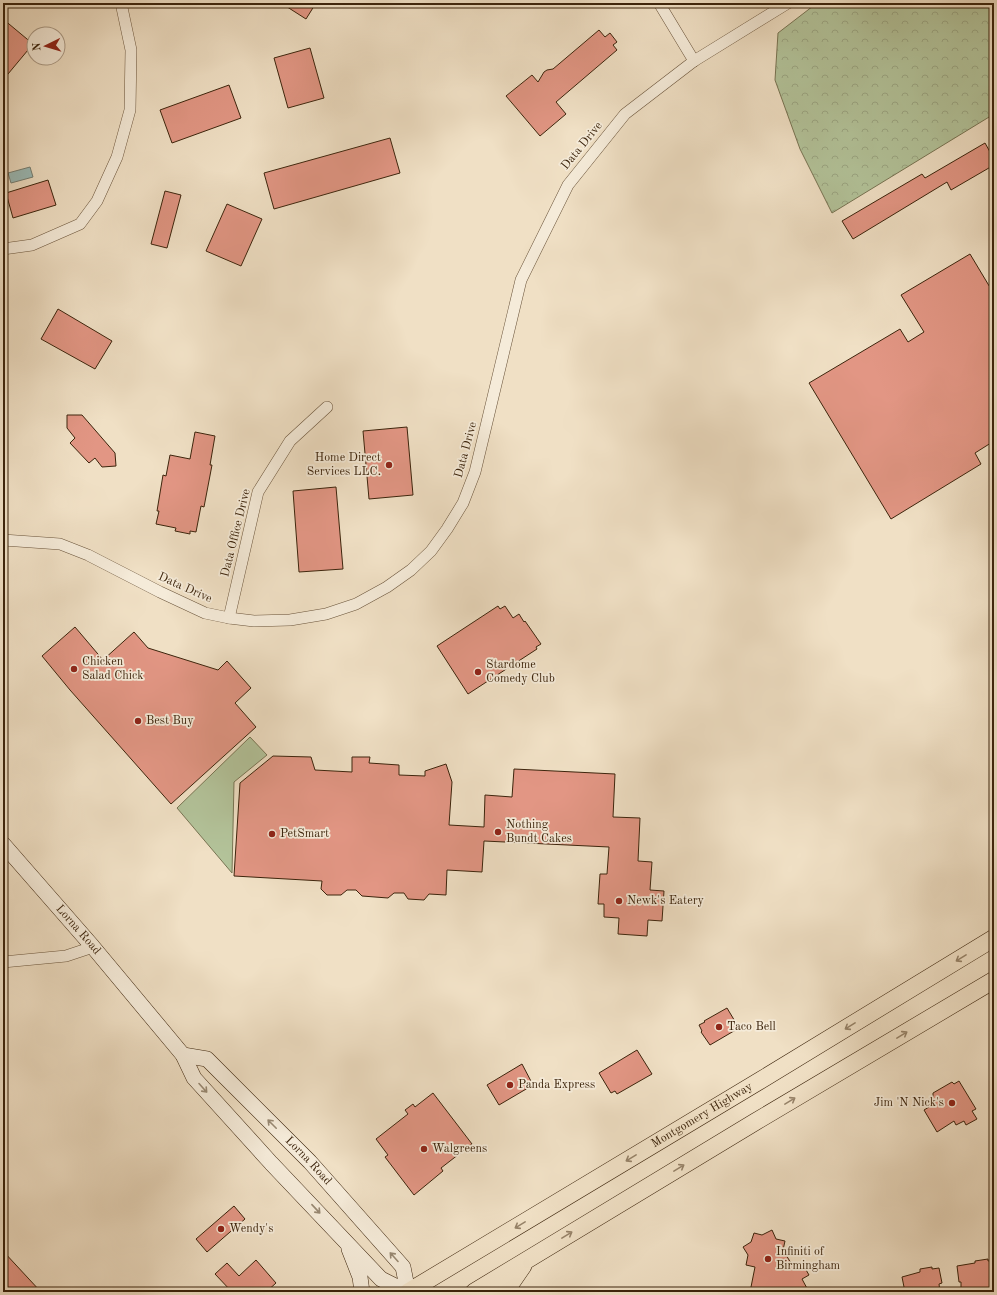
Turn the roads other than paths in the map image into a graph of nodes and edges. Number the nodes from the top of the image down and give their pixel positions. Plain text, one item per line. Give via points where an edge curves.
1 (121, 3) edge
2 (659, 3) edge
3 (788, 3) edge
4 (694, 61) junction
5 (3, 249) edge
6 (327, 406) dead end
7 (3, 540) edge
8 (229, 618) junction
9 (3, 844) edge
10 (994, 938) edge
11 (93, 947) junction
12 (3, 962) edge
13 (994, 980) edge
14 (183, 1055) junction
15 (345, 1241) junction
16 (529, 1258) junction
17 (362, 1292) edge
18 (408, 1292) edge
19 (474, 1292) edge
20 (505, 1292) edge

1 - 5 street via 131,50 130,110 117,157 97,201 80,224 32,245
2 - 4 street
3 - 4 street, Data Drive
4 - 8 street, Data Drive via 625,114 568,185 521,280 475,472 463,503 431,551 411,570 387,587 356,604 326,614 290,620 254,621
6 - 8 street, Data Office Drive via 290,441 258,492
7 - 8 street, Data Drive via 60,544 88,555 205,613
9 - 11 street, Lorna Road
10 -> 18 main road, Montgomery Highway
11 - 12 street via 66,956
11 - 14 street, Lorna Road
16 -> 13 main road
14 -> 15 street, Lorna Road via 194,1078
18 -> 14 street, Lorna Road via 403,1267 310,1162 207,1059
15 - 17 street via 360,1277
15 - 18 street, Lorna Road via 381,1279
16 - 19 main road
16 - 20 main road

